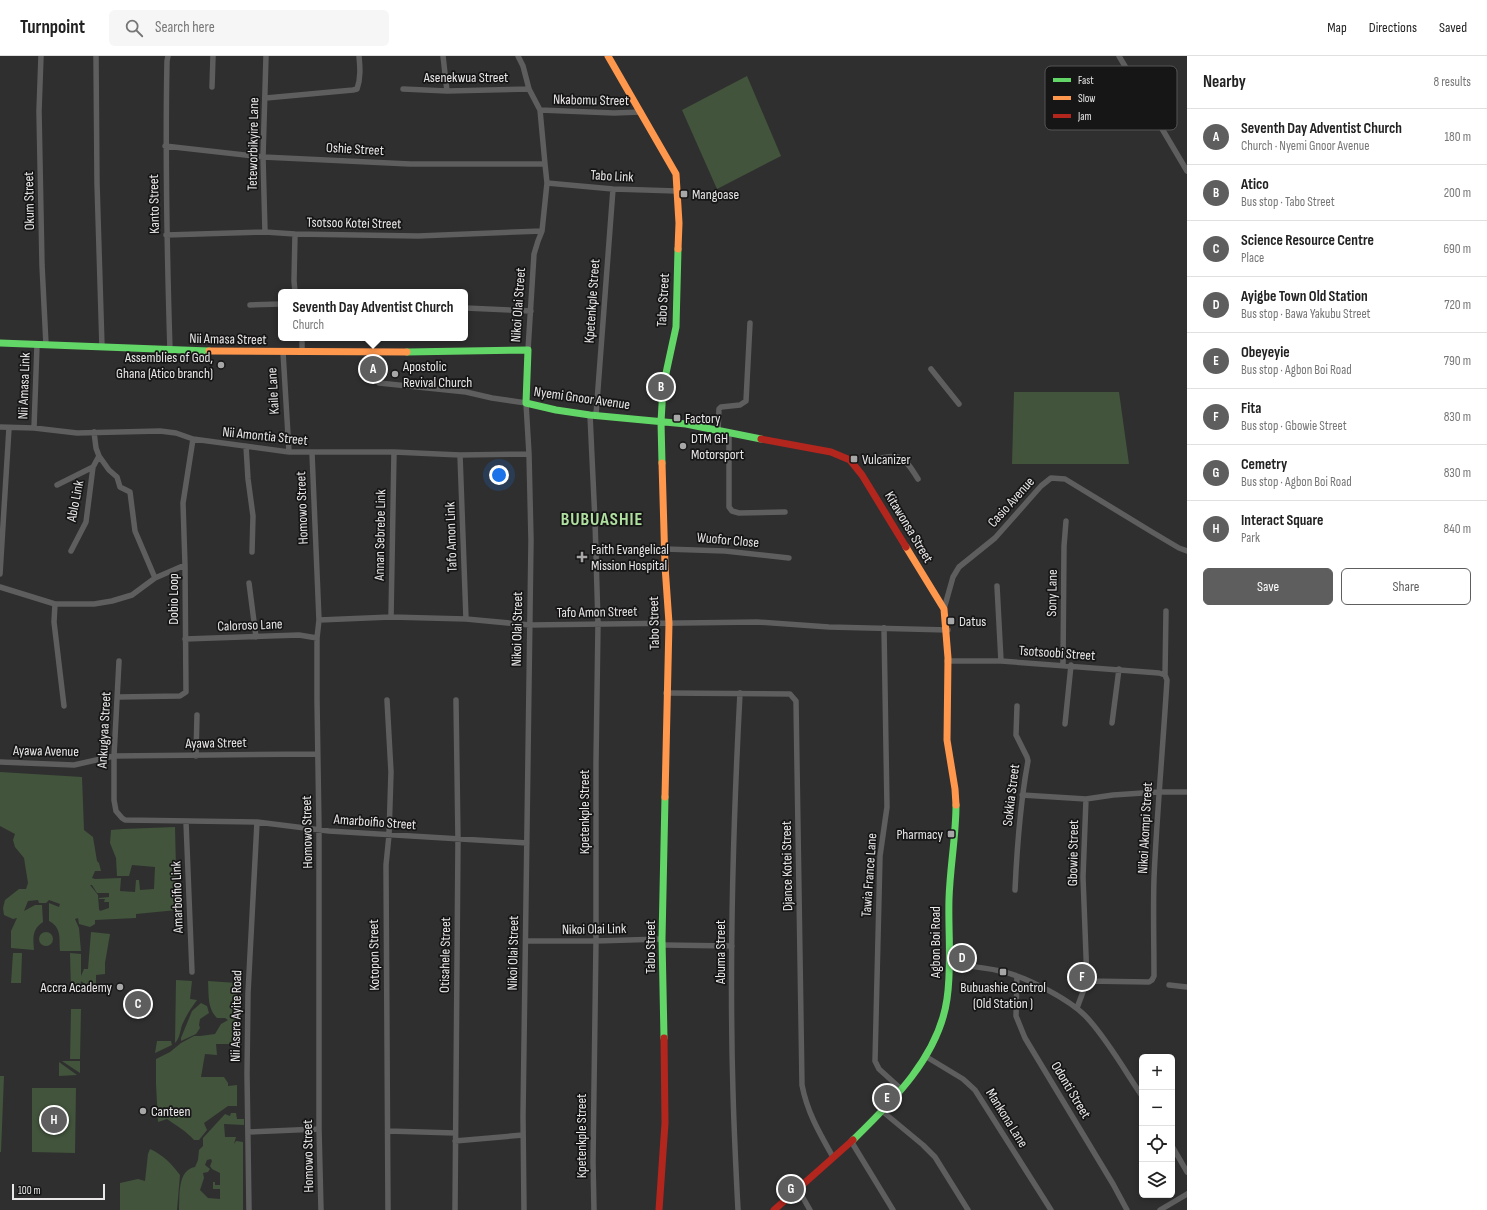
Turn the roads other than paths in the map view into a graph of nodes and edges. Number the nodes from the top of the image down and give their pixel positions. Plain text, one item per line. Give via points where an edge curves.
1 (40, 56) edge
2 (96, 56) edge
3 (168, 56) edge
4 (213, 56) edge
5 (266, 56) edge
6 (359, 56) edge
7 (443, 56) edge
8 (518, 56) edge
9 (608, 56) edge
10 (1119, 56) edge
11 (1125, 66) edge
12 (212, 87) dead end
13 (403, 89) dead end
14 (529, 89) junction
15 (447, 91) junction
16 (266, 98) junction
17 (540, 110) junction
18 (641, 112) junction
19 (1163, 130) edge
20 (165, 146) junction
21 (263, 157) junction
22 (545, 164) junction
23 (1187, 171) edge
24 (546, 183) junction
25 (613, 189) junction
26 (677, 191) junction
27 (542, 231) junction
28 (265, 232) junction
29 (295, 234) junction
30 (166, 235) junction
31 (295, 289) edge
32 (278, 304) edge
33 (250, 305) dead end
34 (468, 308) edge
35 (531, 311) junction
36 (750, 323) dead end
37 (302, 341) edge
38 (0, 343) edge
39 (37, 345) junction
40 (46, 345) junction
41 (102, 347) junction
42 (528, 350) junction
43 (170, 351) junction
44 (283, 352) junction
45 (302, 352) junction
46 (932, 369) dead end
47 (379, 383) dead end
48 (526, 403) junction
49 (959, 404) dead end
50 (593, 415) junction
51 (661, 422) junction
52 (0, 428) edge
53 (9, 428) junction
54 (34, 428) junction
55 (718, 431) junction
56 (94, 432) junction
57 (729, 433) junction
58 (193, 439) junction
59 (246, 446) junction
60 (289, 452) junction
61 (394, 452) junction
62 (312, 453) junction
63 (529, 454) junction
64 (460, 455) junction
65 (99, 456) junction
66 (850, 460) joint
67 (869, 460) dead end
68 (93, 467) junction
69 (918, 479) dead end
70 (57, 485) dead end
71 (785, 512) dead end
72 (1066, 521) dead end
73 (665, 549) junction
74 (1187, 550) edge
75 (71, 551) dead end
76 (252, 552) dead end
77 (789, 558) dead end
78 (185, 565) junction
79 (0, 574) edge
80 (155, 578) junction
81 (249, 583) dead end
82 (997, 586) dead end
83 (0, 587) edge
84 (55, 604) junction
85 (944, 609) junction
86 (1166, 611) dead end
87 (391, 617) junction
88 (466, 619) junction
89 (319, 620) junction
90 (669, 623) junction
91 (598, 624) junction
92 (530, 625) junction
93 (884, 628) junction
94 (948, 630) junction
95 (256, 637) junction
96 (317, 638) junction
97 (184, 639) junction
98 (120, 661) dead end
99 (947, 661) junction
100 (1001, 661) junction
101 (1063, 664) junction
102 (1071, 665) junction
103 (1119, 670) junction
104 (1165, 675) junction
105 (666, 693) junction
106 (740, 693) junction
107 (118, 697) junction
108 (388, 700) dead end
109 (456, 700) dead end
110 (64, 706) dead end
111 (1017, 706) dead end
112 (197, 715) dead end
113 (1112, 723) dead end
114 (1065, 724) dead end
115 (317, 754) junction
116 (114, 756) junction
117 (196, 756) junction
118 (0, 762) edge
119 (1158, 792) junction
120 (1187, 792) edge
121 (1022, 795) junction
122 (1086, 799) junction
123 (114, 800) joint
124 (186, 822) junction
125 (257, 822) junction
126 (319, 829) junction
127 (389, 835) junction
128 (458, 840) junction
129 (527, 843) junction
130 (1015, 890) dead end
131 (526, 941) junction
132 (596, 941) junction
133 (662, 942) junction
134 (732, 946) junction
135 (949, 964) junction
136 (192, 972) dead end
137 (1017, 977) junction
138 (1087, 981) junction
139 (1169, 985) dead end
140 (1187, 987) edge
141 (1077, 1008) junction
142 (925, 1056) junction
143 (901, 1089) junction
144 (1139, 1092) edge
145 (882, 1111) junction
146 (319, 1129) junction
147 (388, 1131) junction
148 (248, 1132) junction
149 (455, 1133) junction
150 (523, 1135) junction
151 (851, 1140) junction
152 (456, 1141) junction
153 (1175, 1151) edge
154 (833, 1157) junction
155 (1187, 1172) edge
156 (798, 1190) junction
157 (1187, 1194) edge
158 (249, 1210) edge
159 (321, 1210) edge
160 (388, 1210) edge
161 (455, 1210) edge
162 (524, 1210) edge
163 (594, 1210) edge
164 (659, 1210) edge
165 (738, 1210) edge
166 (774, 1210) edge
167 (810, 1210) edge
168 (893, 1210) edge
169 (968, 1210) edge
170 (1051, 1210) edge
171 (1127, 1210) edge
172 (1160, 1210) edge

1 - 40 street, Okum Street via 42,257
2 - 41 street
3 - 20 street, Kanto Street
4 - 12 street
5 - 16 street, Teteworbikyire Lane
6 - 16 street via 357,89
7 - 15 street
8 - 14 street, Nikoi Olai Street
9 - 18 street, Tabo Street
10 - 11 street
13 - 15 street, Asenekwua Street
14 - 15 street, Asenekwua Street
14 - 17 street, Nikoi Olai Street
16 - 21 street, Teteworbikyire Lane
17 - 18 street, Nkabomu Street
17 - 22 street, Nikoi Olai Street
18 - 26 street, Tabo Street via 676,174
19 - 23 street
20 - 21 street, Oshie Street
20 - 30 street, Kanto Street
21 - 22 street, Oshie Street via 410,164
21 - 28 street, Teteworbikyire Lane
22 - 24 street, Nikoi Olai Street
24 - 25 street, Tabo Link
24 - 27 street, Nikoi Olai Street
25 - 26 street, Tabo Link
25 - 50 street, Kpetenkple Street
26 - 51 street, Tabo Street via 679,223 676,327 663,387
27 - 29 street, Tsotsoo Kotei Street via 418,236
27 - 35 street, Nikoi Olai Street via 534,254
28 - 29 street, Tsotsoo Kotei Street
28 - 30 street, Tsotsoo Kotei Street
29 - 31 street
30 - 43 street, Kanto Street
32 - 33 street
34 - 35 street
35 - 42 street, Nikoi Olai Street
36 - 55 street via 746,400 740,405 719,409
37 - 45 street
38 - 39 street, Nii Amasa Street
39 - 40 street, Nii Amasa Street
39 - 54 street, Nii Amasa Link
40 - 41 street, Nii Amasa Street
41 - 43 street, Nii Amasa Street
42 - 45 street, Nii Amasa Street
42 - 48 street, Nikoi Olai Street
43 - 44 street, Nii Amasa Street
44 - 45 street, Nii Amasa Street
44 - 60 street, Kaile Lane
46 - 49 street
47 - 48 street, Nyemi Gnoor Avenue via 466,392
48 - 50 street, Nyemi Gnoor Avenue
48 - 63 street, Nikoi Olai Street
50 - 51 street, Nyemi Gnoor Avenue
50 - 91 street, Kpetenkple Street
51 - 55 street, Nyemi Gnoor Avenue
51 - 73 street, Tabo Street
52 - 53 street, Nii Amontia Street
53 - 54 street, Nii Amontia Street
53 - 79 street
54 - 56 street, Nii Amontia Street via 77,433
55 - 57 street, Nyemi Gnoor Avenue
56 - 58 street, Nii Amontia Street via 160,431
56 - 65 street
57 - 66 street, Nyemi Gnoor Avenue via 831,452
57 - 71 street via 729,507 732,512
58 - 59 street, Nii Amontia Street
58 - 78 street, Dobio Loop via 183,503
59 - 60 street, Nii Amontia Street
59 - 76 street via 253,516
60 - 62 street, Nii Amontia Street
61 - 62 street, Nii Amontia Street
61 - 64 street, Nii Amontia Street
61 - 87 street, Annan Sebrebe Link
62 - 89 street, Homowo Street
63 - 64 street, Nii Amontia Street
63 - 92 street, Nikoi Olai Street
64 - 88 street, Tafo Amon Link
65 - 68 street, Ablo Link
65 - 80 street via 117,477 120,487 130,492 135,531
66 - 85 street, Kitawonsa Street via 862,475
67 - 69 street via 898,456 903,458
68 - 70 street
68 - 75 street, Ablo Link via 86,522
72 - 101 street, Sony Lane
73 - 77 street, Wuofor Close via 725,551
73 - 90 street, Tabo Street
74 - 85 street, Casio Avenue via 1179,548 1064,479 1051,478 995,538 959,567 953,577
78 - 80 street
78 - 97 street, Dobio Loop
80 - 84 street via 132,595 112,601 94,604
81 - 95 street
82 - 100 street
83 - 84 street
84 - 110 street via 54,622
85 - 94 street, Agbon Boi Road
86 - 104 street, Nikoi Akompi Street
87 - 88 street, Tafo Amon Street
87 - 89 street, Tafo Amon Street
88 - 92 street, Tafo Amon Street
89 - 96 street, Homowo Street
90 - 91 street, Tafo Amon Street
90 - 93 street, Tafo Amon Street via 757,622
90 - 105 street, Tabo Street
91 - 92 street, Tafo Amon Street
91 - 132 street, Kpetenkple Street
92 - 129 street, Nikoi Olai Street
93 - 94 street, Tafo Amon Street
93 - 143 street, Tawia France Lane via 888,807 880,856 875,1061
94 - 99 street, Agbon Boi Road
95 - 96 street, Caloroso Lane via 299,635
95 - 97 street, Caloroso Lane
96 - 115 street, Homowo Street
97 - 107 street, Dobio Loop via 186,692 180,696
98 - 107 street, Ankugyaa Street
99 - 100 street, Tsotsoobi Street
99 - 135 street, Agbon Boi Road via 947,739 956,795 948,901
100 - 101 street, Tsotsoobi Street
101 - 102 street, Tsotsoobi Street
102 - 103 street, Tsotsoobi Street
102 - 114 street
103 - 104 street, Tsotsoobi Street via 1159,672
103 - 113 street
104 - 119 street, Nikoi Akompi Street via 1167,688 1163,755
105 - 106 street, Djance Kotei Street
105 - 133 street, Tabo Street
106 - 134 street, Abuma Street via 734,803
106 - 154 street, Djance Kotei Street via 790,694 797,704 802,1085 804,1101 812,1120
107 - 116 street, Ankugyaa Street
108 - 127 street, Kotopon Street via 391,772
109 - 128 street, Otisahele Street
111 - 121 street, Sokkia Street via 1016,736 1028,761
112 - 117 street
115 - 117 street, Ayawa Street
115 - 126 street, Homowo Street
116 - 117 street, Ayawa Street
116 - 118 street, Ayawa Avenue via 74,765
116 - 123 street, Ankugyaa Street
119 - 120 street
119 - 122 street
119 - 138 street, Nikoi Akompi Street via 1154,879 1154,976 1149,982
121 - 122 street
121 - 130 street, Sokkia Street
122 - 138 street, Gbowie Street via 1083,877
123 - 124 street, Amarboifio Street via 116,811 128,821
124 - 125 street, Amarboifio Street
124 - 136 street, Amarboifio Link
125 - 126 street, Amarboifio Street
125 - 148 street, Nii Asere Ayite Road via 248,994
126 - 127 street, Amarboifio Street
126 - 146 street, Homowo Street
127 - 128 street, Amarboifio Street
127 - 147 street, Kotopon Street via 386,866
128 - 129 street, Amarboifio Street
128 - 149 street, Otisahele Street
129 - 131 street, Nikoi Olai Street
131 - 132 street, Nikoi Olai Link
131 - 150 street, Nikoi Olai Street
132 - 133 street, Nikoi Olai Link
132 - 163 street, Kpetenkple Street
133 - 134 street, Nikoi Olai Link
133 - 164 street, Tabo Street via 665,1123
134 - 165 street, Abuma Street via 733,1092
135 - 137 street via 1001,971
135 - 142 street, Agbon Boi Road via 943,1017
137 - 141 street via 1054,993
137 - 171 street, Odonti Street via 1016,1016 1025,1038
138 - 141 street, Gbowie Street
139 - 140 street
141 - 144 street via 1096,1028
142 - 143 street, Agbon Boi Road
142 - 170 street, Mankona Lane via 963,1079 975,1090
143 - 145 street, Agbon Boi Road
145 - 151 street, Agbon Boi Road
145 - 169 street via 934,1157
146 - 148 street
146 - 159 street, Homowo Street
147 - 149 street
147 - 160 street, Kotopon Street
148 - 158 street, Nii Asere Ayite Road
149 - 152 street, Otisahele Street
150 - 152 street
150 - 162 street, Nikoi Olai Street
151 - 154 street, Agbon Boi Road
151 - 168 street
152 - 161 street, Otisahele Street
153 - 155 street
154 - 156 street, Agbon Boi Road
156 - 166 street, Agbon Boi Road
156 - 167 street
157 - 172 street

